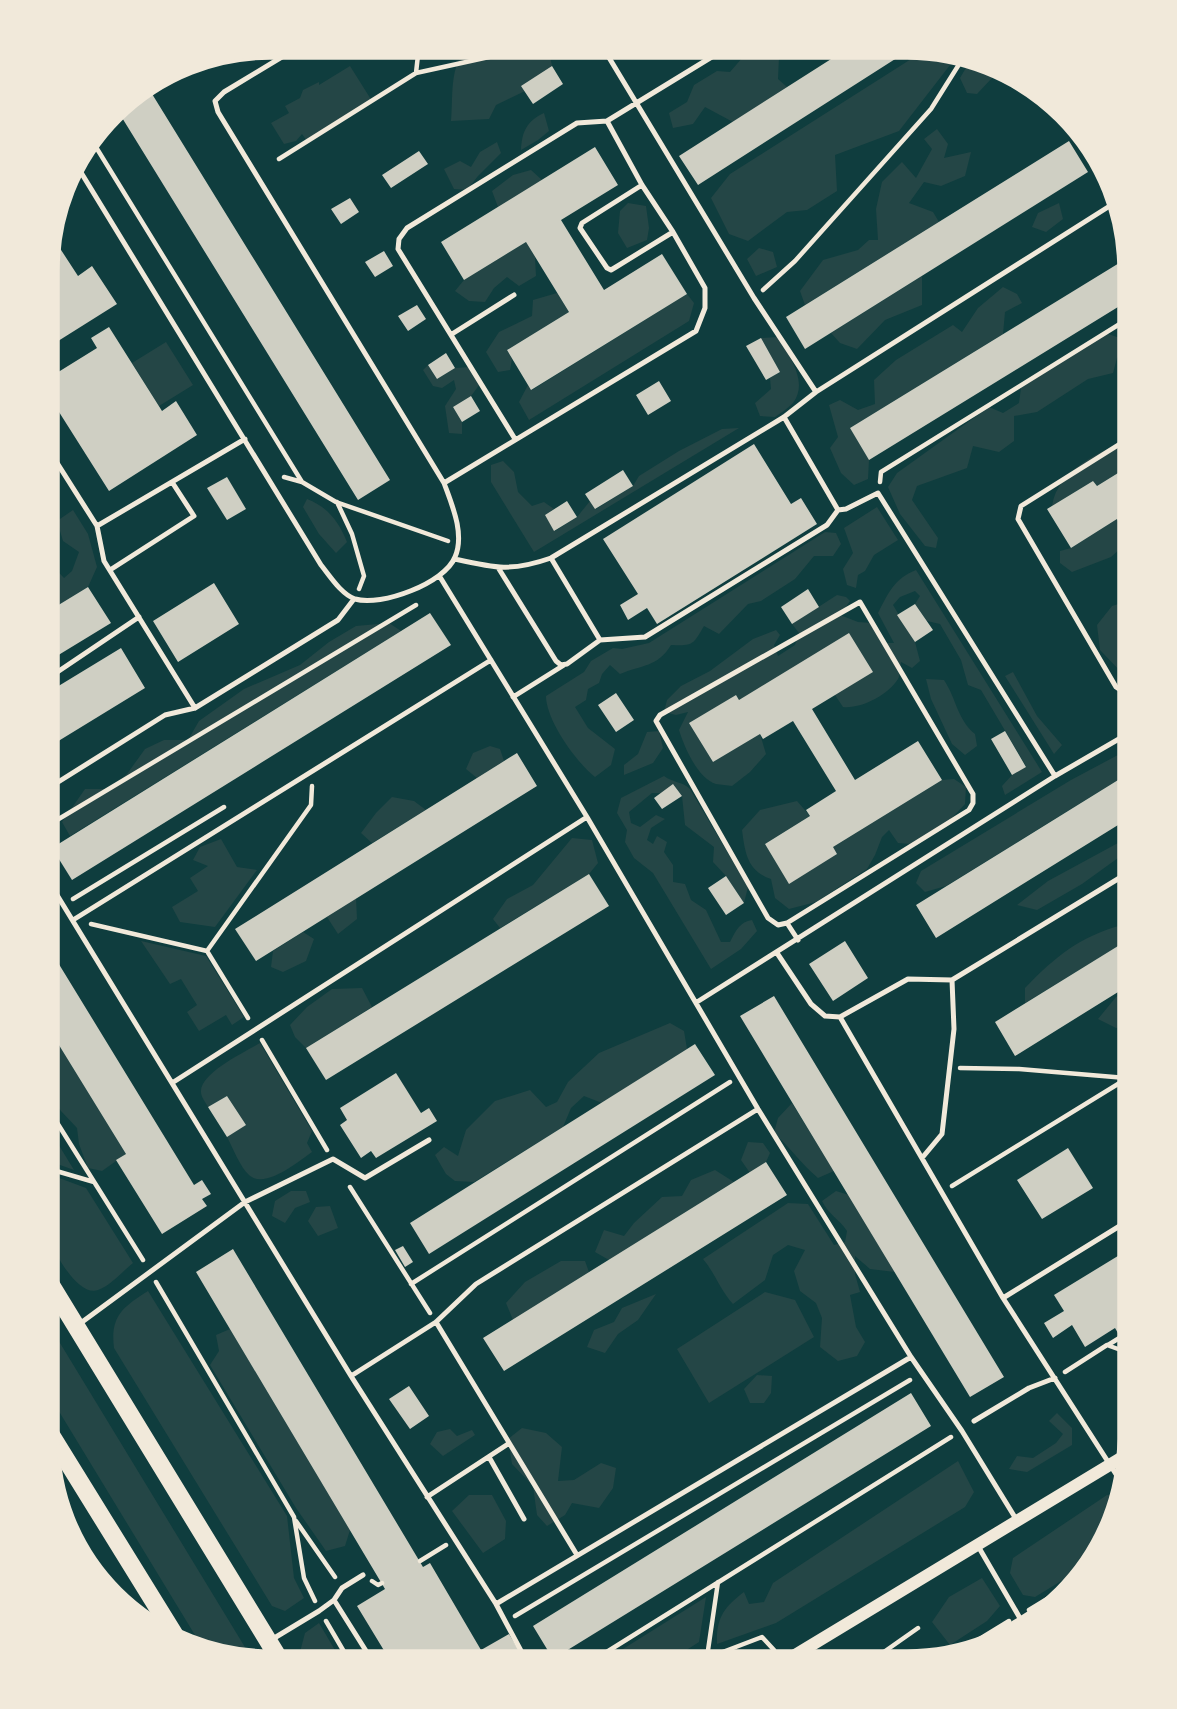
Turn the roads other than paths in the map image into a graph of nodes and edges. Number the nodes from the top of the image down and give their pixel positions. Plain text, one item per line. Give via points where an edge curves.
1 (280, 58) edge
2 (610, 58) edge
3 (710, 58) edge
4 (637, 102) junction
5 (607, 121) junction
6 (82, 173) edge
7 (642, 185) junction
8 (1109, 206) edge
9 (673, 232) junction
10 (514, 295) dead end
11 (452, 334) junction
12 (816, 392) junction
13 (784, 417) junction
14 (245, 439) junction
15 (515, 439) junction
16 (1119, 445) edge
17 (58, 464) edge
18 (172, 482) junction
19 (444, 484) junction
20 (838, 510) junction
21 (97, 526) junction
22 (551, 558) junction
23 (455, 559) junction
24 (499, 569) junction
25 (110, 570) junction
26 (440, 577) junction
27 (354, 599) junction
28 (139, 617) junction
29 (600, 640) junction
30 (491, 660) junction
31 (566, 664) junction
32 (58, 672) edge
33 (1119, 689) edge
34 (513, 697) junction
35 (195, 708) junction
36 (1119, 739) edge
37 (1055, 776) junction
38 (58, 782) edge
39 (587, 817) junction
40 (1119, 878) edge
41 (58, 896) edge
42 (73, 920) junction
43 (787, 923) junction
44 (798, 940) junction
45 (777, 953) junction
46 (952, 981) junction
47 (697, 1002) junction
48 (840, 1017) junction
49 (172, 1083) junction
50 (758, 1109) junction
51 (429, 1140) dead end
52 (922, 1158) junction
53 (245, 1202) junction
54 (1119, 1226) edge
55 (58, 1297) edge
56 (1003, 1298) junction
57 (436, 1322) junction
58 (76, 1326) junction
59 (911, 1356) junction
60 (351, 1376) junction
61 (1055, 1378) junction
62 (974, 1421) dead end
63 (508, 1444) junction
64 (59, 1447) edge
65 (489, 1457) junction
66 (1118, 1461) edge
67 (1111, 1465) junction
68 (1116, 1473) edge
69 (427, 1497) junction
70 (524, 1519) dead end
71 (1018, 1522) junction
72 (978, 1546) junction
73 (577, 1555) junction
74 (363, 1575) dead end
75 (334, 1600) junction
76 (496, 1604) junction
77 (161, 1612) junction
78 (154, 1616) edge
79 (1020, 1618) edge
80 (169, 1625) edge
81 (269, 1642) junction
82 (274, 1651) edge
83 (366, 1651) edge
84 (521, 1651) edge
85 (801, 1651) edge

1 - 19 lane via 224,92 215,101 218,112
2 - 4 lane
3 - 4 lane
4 - 5 lane
4 - 12 lane
5 - 7 lane
5 - 11 lane via 577,123 407,228 398,249
6 - 14 lane
7 - 9 lane
7 - 9 lane via 580,228 611,270
8 - 12 lane
9 - 15 lane via 705,288 705,308 696,331
10 - 11 lane
11 - 15 lane
12 - 13 lane
13 - 20 lane
13 - 22 lane
14 - 18 lane
14 - 27 lane via 321,565
15 - 19 lane
16 - 33 lane via 1018,512
17 - 21 lane
18 - 21 lane
18 - 25 lane via 194,516
19 - 23 lane via 456,517
20 - 29 lane via 827,525 645,638
20 - 37 lane via 878,493
21 - 25 lane
22 - 24 lane via 526,567
22 - 29 lane
23 - 24 lane
23 - 26 lane
24 - 31 lane via 556,662
25 - 28 lane
26 - 27 lane via 379,601
26 - 30 lane
27 - 35 lane via 338,620
28 - 32 lane
28 - 35 lane
29 - 31 lane
30 - 34 lane
30 - 42 lane
31 - 34 lane
34 - 39 lane
35 - 38 lane via 165,715
36 - 37 lane
37 - 44 lane
39 - 47 lane
39 - 49 lane
40 - 46 lane
41 - 42 lane
42 - 49 lane
43 - 43 lane via 778,925 768,918 656,721 860,601 973,794 973,803 969,810
43 - 44 lane
44 - 45 lane
45 - 47 lane
45 - 48 lane via 811,1004 825,1016
46 - 48 lane via 908,979
46 - 52 lane via 954,1029 942,1134
47 - 50 lane
48 - 52 lane
49 - 53 lane
50 - 57 lane via 476,1284
50 - 59 lane
51 - 53 lane via 365,1178 333,1159
52 - 56 lane
53 - 58 lane
53 - 60 lane
54 - 56 lane
55 - 58 main road
56 - 61 lane
57 - 60 lane
57 - 63 lane
58 - 81 main road
59 - 71 lane
59 - 73 lane
60 - 69 lane
61 - 62 lane
61 - 67 lane
63 - 65 lane
63 - 73 lane
64 - 77 main road
65 - 69 lane
65 - 70 lane
66 - 67 street
67 - 68 lane
67 - 71 street
69 - 76 lane
71 - 72 street
72 - 79 lane
72 - 85 street
73 - 76 lane
74 - 75 lane via 342,1588
75 - 81 lane
75 - 83 lane
76 - 84 lane
77 - 78 lane
77 - 80 main road
81 - 82 main road

